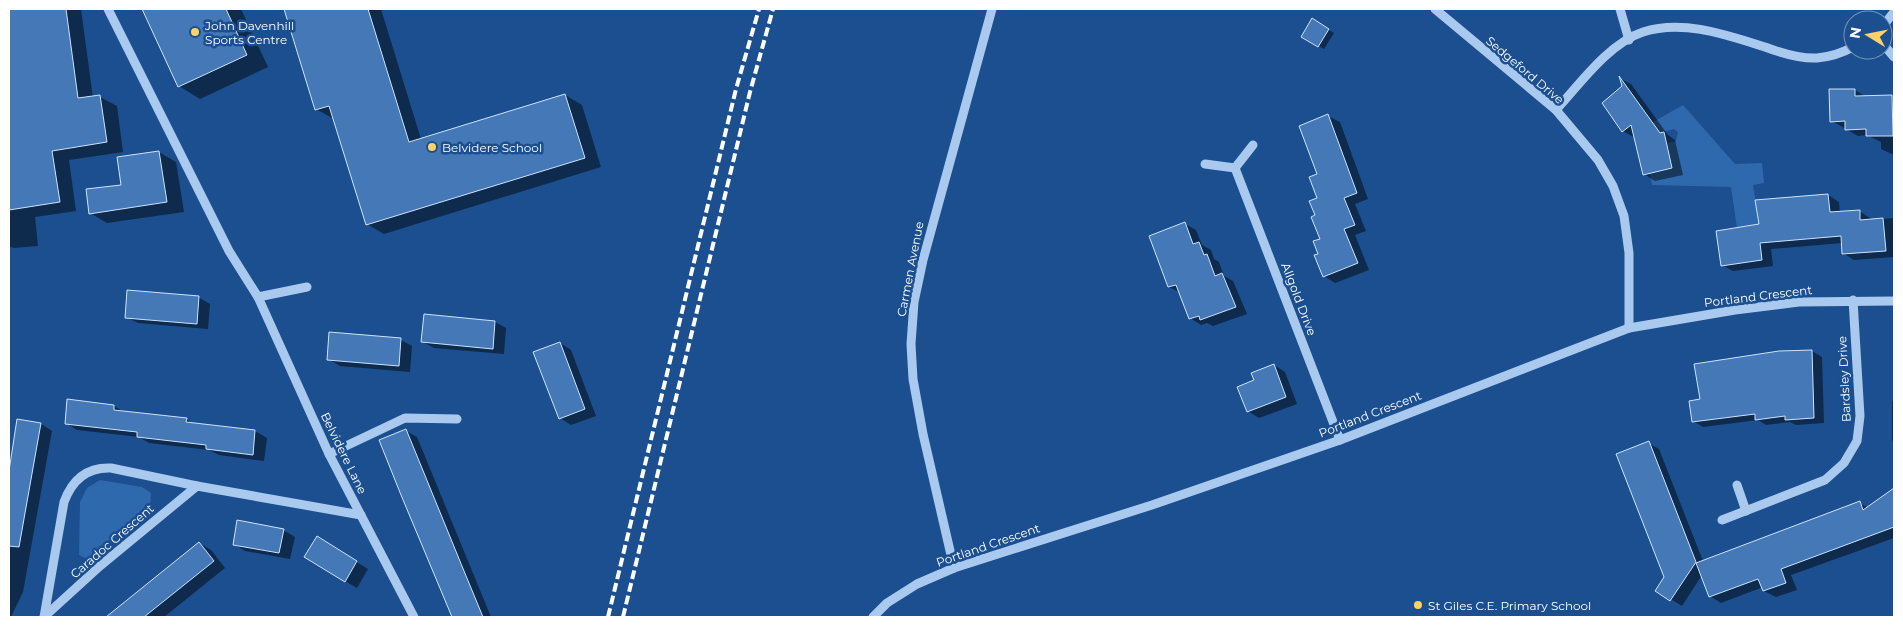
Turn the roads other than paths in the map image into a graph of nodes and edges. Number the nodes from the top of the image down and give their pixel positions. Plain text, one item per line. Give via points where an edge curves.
1 (108, 9) edge
2 (992, 9) edge
3 (1435, 9) edge
4 (1620, 9) edge
5 (1629, 40) junction
6 (1843, 52) edge
7 (1556, 110) junction
8 (1253, 144) dead end
9 (1205, 164) dead end
10 (1235, 168) junction
11 (307, 287) dead end
12 (258, 297) junction
13 (1853, 300) junction
14 (1894, 301) edge
15 (1629, 328) junction
16 (457, 419) dead end
17 (1340, 440) junction
18 (329, 454) junction
19 (1737, 485) dead end
20 (197, 486) junction
21 (1746, 511) junction
22 (361, 516) junction
23 (1722, 520) dead end
24 (954, 568) junction
25 (44, 617) edge
26 (414, 617) edge
27 (873, 617) edge

1 - 12 street, Belvidere Lane via 229,251
2 - 24 street, Carmen Avenue via 922,260 911,344 913,378 923,434
3 - 7 street, Sedgeford Drive
4 - 5 street
5 - 6 street via 1642,32 1666,28 1696,29 1799,56 1817,58
5 - 7 street via 1595,67
7 - 15 street, Sedgeford Drive via 1598,160 1614,186 1624,216 1629,253
8 - 10 street
9 - 10 street
10 - 17 street, Allgold Drive
11 - 12 street
12 - 18 street, Belvidere Lane
13 - 14 street, Portland Crescent
13 - 15 street, Portland Crescent via 1799,302
13 - 21 street, Bardsley Drive via 1860,416 1857,441 1844,463 1825,480
15 - 17 street, Portland Crescent
16 - 18 street via 405,418
17 - 24 street, Portland Crescent via 1143,508
18 - 22 street, Belvidere Lane
19 - 21 street
20 - 22 street, Caradoc Crescent
20 - 25 street, Caradoc Crescent
20 - 25 street, Caradoc Crescent via 111,468 98,468 78,478 64,502
21 - 23 street, Bardsley Drive
22 - 26 street, Belvidere Lane
24 - 27 street, Portland Crescent via 917,584

